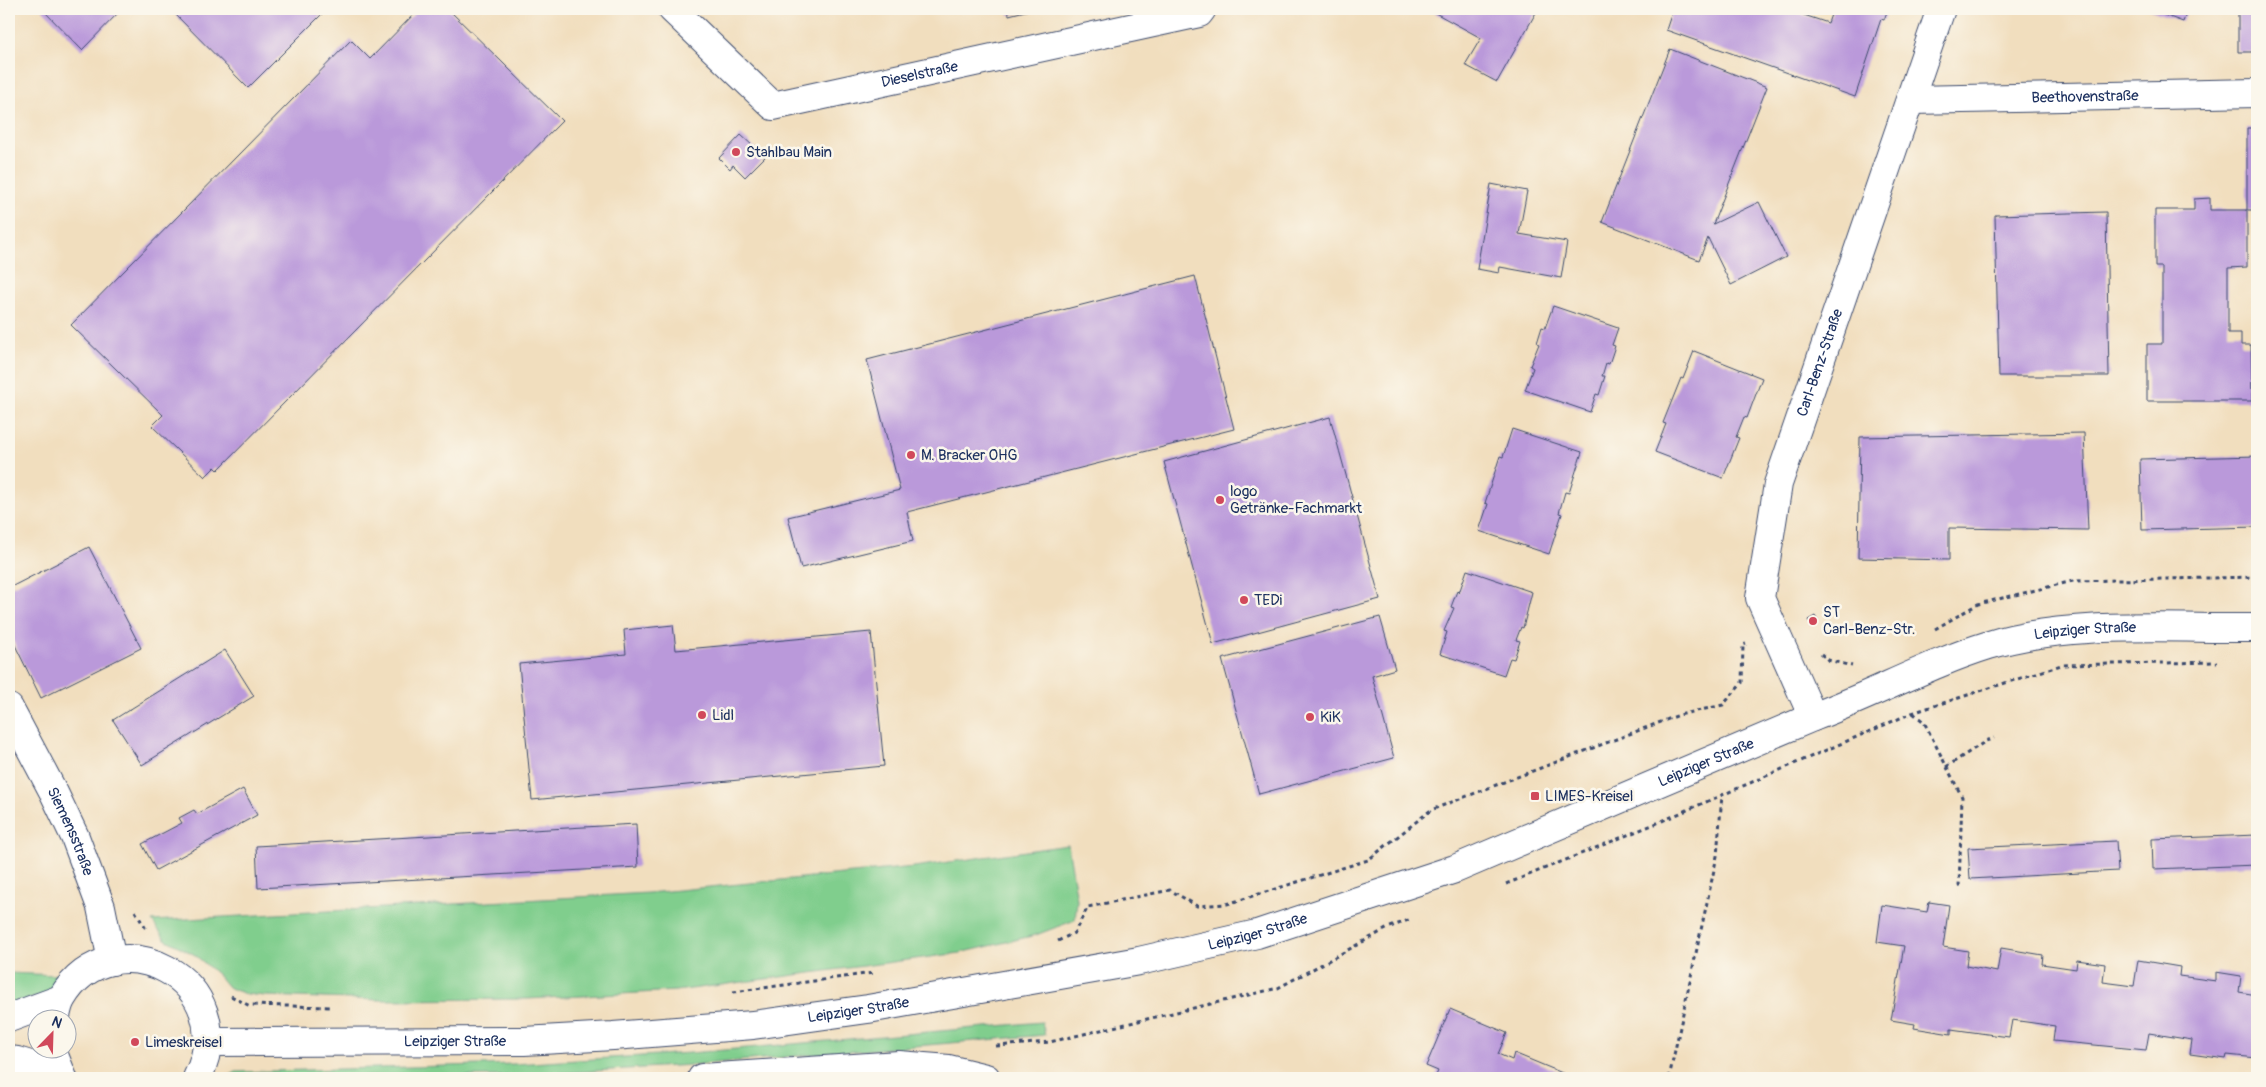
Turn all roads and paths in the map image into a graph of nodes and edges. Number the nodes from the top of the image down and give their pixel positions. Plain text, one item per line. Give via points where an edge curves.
1 (672, 9) edge
2 (1202, 9) edge
3 (1941, 9) edge
4 (2257, 92) edge
5 (1911, 100) junction
6 (2257, 577) edge
7 (2257, 628) edge
8 (1774, 630) junction
9 (1930, 631) dead end
10 (1816, 650) dead end
11 (2218, 662) dead end
12 (1860, 664) dead end
13 (9, 708) edge
14 (1912, 713) junction
15 (1813, 717) junction
16 (1994, 738) dead end
17 (1946, 767) junction
18 (1722, 795) junction
19 (1497, 888) dead end
20 (1958, 888) dead end
21 (101, 907) junction
22 (1415, 918) dead end
23 (149, 934) dead end
24 (1053, 944) dead end
25 (112, 961) junction
26 (877, 973) dead end
27 (224, 993) dead end
28 (731, 993) dead end
29 (331, 1008) dead end
30 (58, 1009) edge
31 (9, 1018) edge
32 (208, 1042) junction
33 (986, 1048) dead end
34 (9, 1060) edge
35 (58, 1067) edge
36 (197, 1078) edge
37 (702, 1078) edge
38 (986, 1078) edge
39 (1669, 1078) edge

1 - 2 main road, Dieselstraße via 773,106 1199,13
3 - 5 main road, Carl-Benz-Straße
4 - 5 main road, Beethovenstraße
5 - 8 main road, Carl-Benz-Straße via 1778,484 1760,598
6 - 9 path via 2074,581 1978,604
7 - 15 main road, Leipziger Straße via 2103,629 2043,634 1990,644 1932,664 1849,704
8 - 15 main road, Carl-Benz-Straße
8 - 24 path via 1743,646 1742,683 1723,705 1679,716 1430,810 1368,860 1227,904 1197,906 1170,890 1088,907 1074,933
10 - 12 path via 1828,660 1852,666
11 - 14 path via 2061,665
13 - 21 main road, Siemensstraße via 75,837
14 - 17 path via 1924,722
14 - 18 path
15 - 32 main road, Leipziger Straße via 1455,868 1257,934 1140,961 868,1009 753,1025 524,1041
16 - 17 path
17 - 20 path via 1962,797
18 - 19 path
18 - 39 path via 1717,856
21 - 23 path via 130,902
21 - 25 main road, Siemensstraße
22 - 33 path via 1388,928 1278,988 1050,1042
25 - 30 main road via 82,975
25 - 32 main road via 136,959 157,964 176,974 190,987 202,1006
26 - 28 path
27 - 29 path via 248,1005
30 - 31 main road
32 - 36 main road via 205,1062
34 - 35 main road
37 - 38 main road via 899,1065 949,1069

